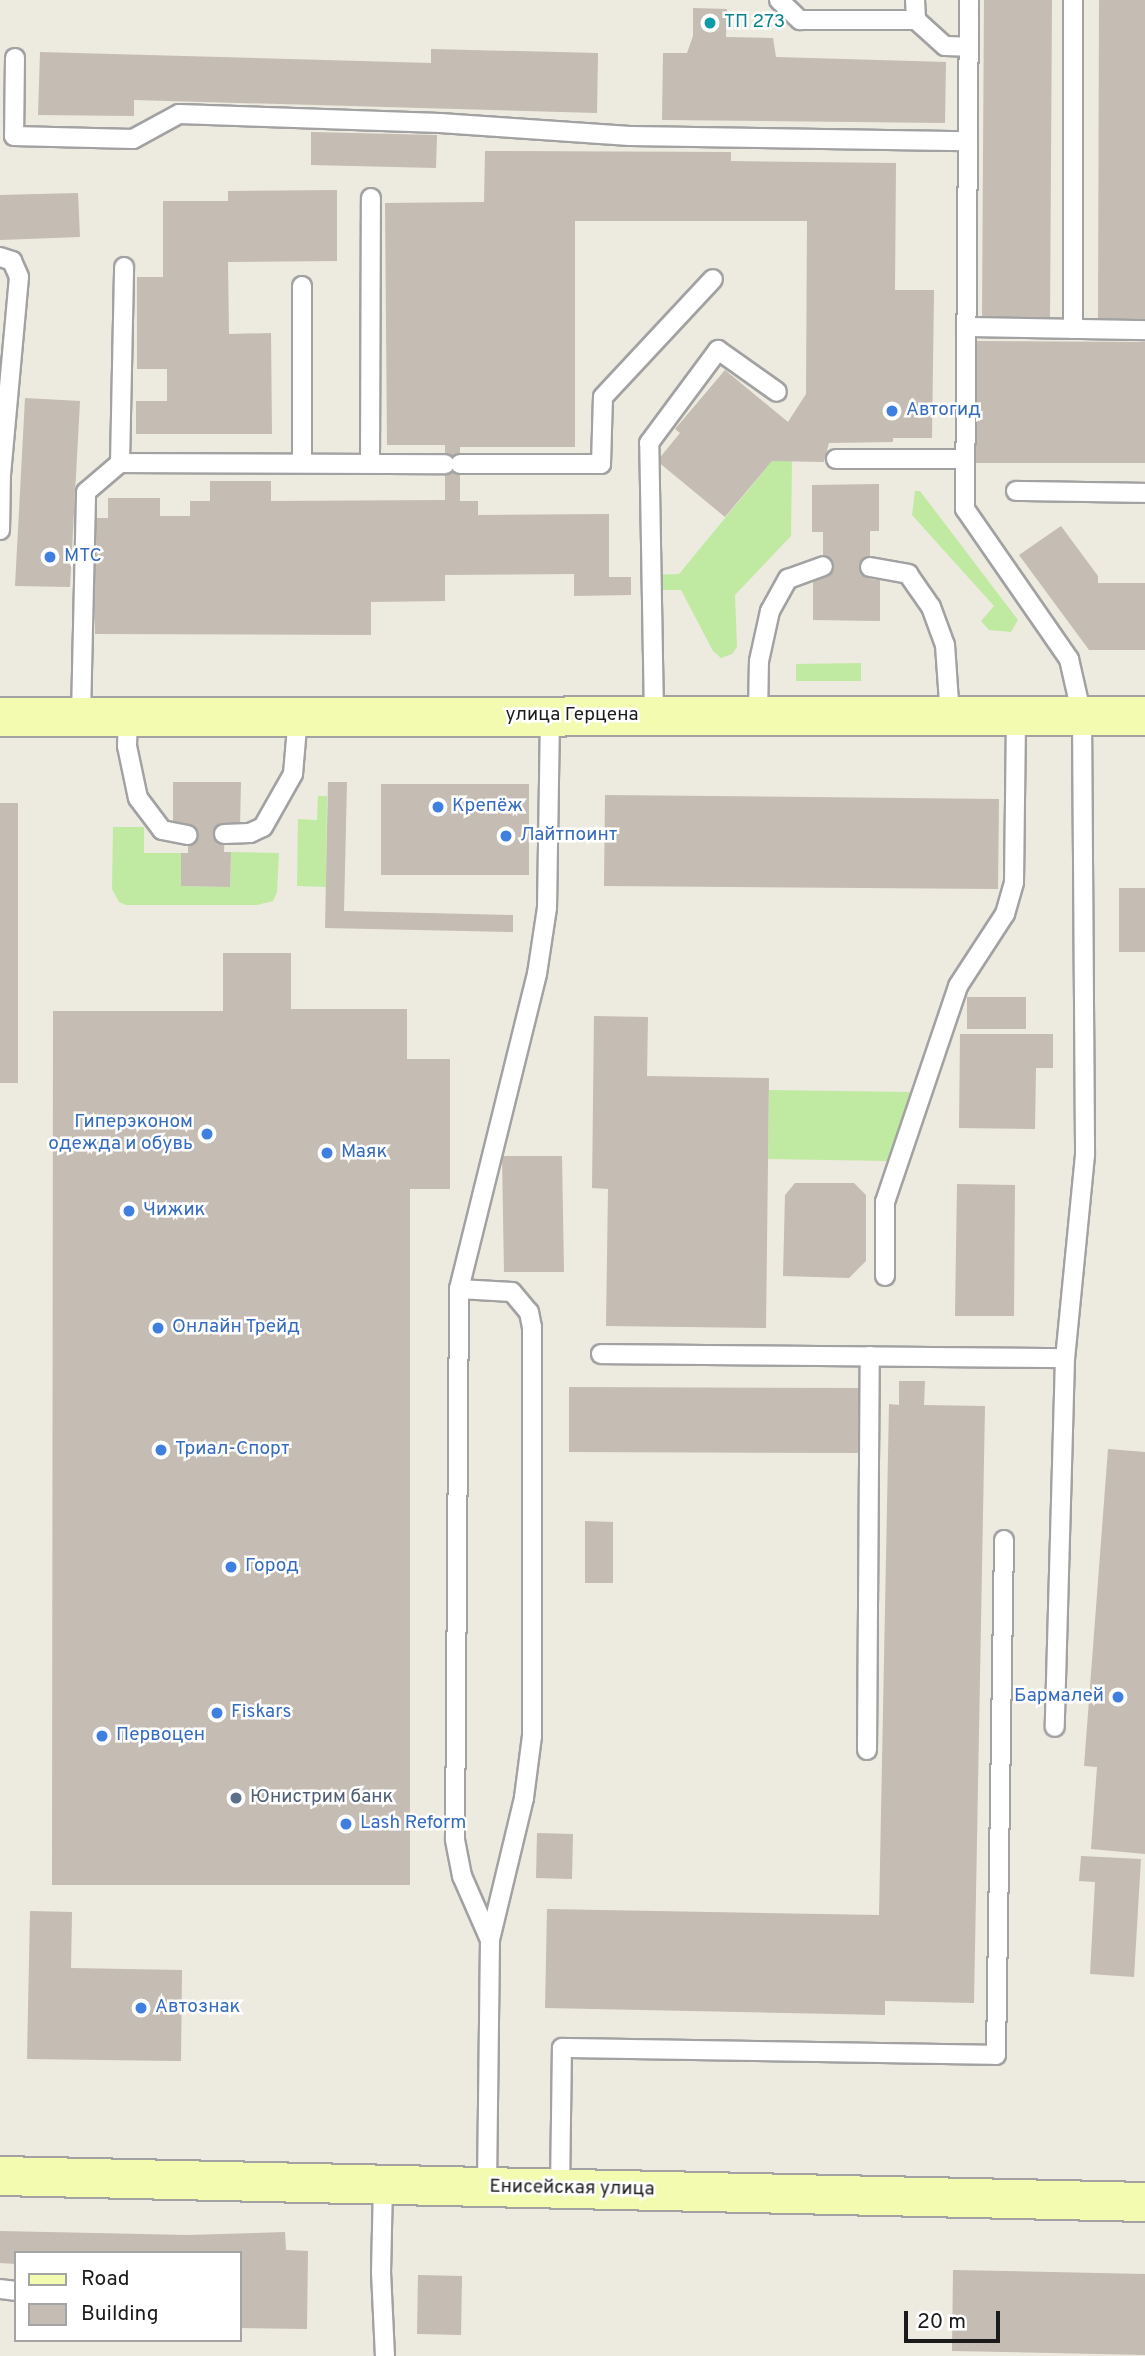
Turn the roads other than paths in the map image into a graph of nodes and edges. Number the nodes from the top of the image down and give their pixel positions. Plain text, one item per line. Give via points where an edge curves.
1 (779, 0) edge
2 (915, 0) edge
3 (969, 0) edge
4 (1073, 0) edge
5 (916, 20) junction
6 (969, 47) junction
7 (15, 58) dead end
8 (967, 141) junction
9 (371, 198) dead end
10 (0, 257) edge
11 (124, 267) dead end
12 (713, 279) dead end
13 (302, 286) dead end
14 (966, 327) junction
15 (1073, 329) junction
16 (1145, 330) edge
17 (777, 393) dead end
18 (836, 460) dead end
19 (965, 460) junction
20 (120, 463) junction
21 (302, 463) junction
22 (370, 463) junction
23 (1, 474) edge
24 (1016, 491) dead end
25 (1145, 493) edge
26 (0, 530) edge
27 (823, 566) dead end
28 (870, 567) dead end
29 (81, 716) junction
30 (298, 716) junction
31 (550, 716) junction
32 (654, 716) junction
33 (758, 716) junction
34 (950, 716) junction
35 (1016, 716) junction
36 (1083, 716) junction
37 (1145, 716) edge
38 (0, 717) edge
39 (128, 717) junction
40 (225, 834) dead end
41 (188, 835) dead end
42 (885, 1276) dead end
43 (458, 1289) junction
44 (601, 1354) dead end
45 (870, 1356) junction
46 (1065, 1358) junction
47 (1004, 1540) dead end
48 (1055, 1727) dead end
49 (867, 1750) dead end
50 (490, 1940) junction
51 (0, 2176) edge
52 (383, 2185) junction
53 (487, 2188) junction
54 (560, 2189) junction
55 (1145, 2202) edge
56 (385, 2356) edge

1 - 5 lane via 800,20
2 - 5 lane
3 - 6 lane
4 - 15 lane
5 - 6 lane via 945,46
6 - 8 lane
7 - 8 lane via 15,136 132,139 178,114 440,123 630,136
8 - 14 lane
9 - 22 lane
10 - 23 lane via 12,261 19,277
11 - 20 lane
12 - 22 lane via 603,397 601,464
13 - 21 lane
14 - 15 lane
14 - 19 lane
15 - 16 lane
17 - 32 lane via 718,350 649,443
18 - 19 lane
19 - 36 lane via 965,509 1069,659
20 - 21 lane
20 - 29 lane via 86,492
21 - 22 lane
23 - 26 lane
24 - 25 lane
27 - 33 lane via 788,579 770,611 758,660
28 - 34 lane via 908,574 931,607 946,653
29 - 38 street, улица Герцена
29 - 39 street, улица Герцена
30 - 31 street, улица Герцена
30 - 39 street, улица Герцена
30 - 40 lane via 293,774 263,827 250,833
31 - 32 street, улица Герцена
31 - 43 lane via 547,908 537,974
32 - 33 street, улица Герцена
33 - 34 street, улица Герцена
34 - 35 street, улица Герцена
35 - 36 street, улица Герцена
35 - 42 lane via 1014,883 1005,914 958,986 885,1202
36 - 37 street, улица Герцена
36 - 46 lane via 1086,1155
39 - 41 lane via 127,746 138,798 162,830
43 - 50 lane via 455,1839 461,1876
43 - 50 lane via 512,1292 529,1312 532,1327 532,1736 524,1798
44 - 45 lane
45 - 46 lane
45 - 49 lane
46 - 48 lane
47 - 54 lane via 996,2055 562,2048
50 - 53 lane
51 - 52 street, Енисейская улица
52 - 53 street, Енисейская улица
52 - 56 lane
53 - 54 street, Енисейская улица
54 - 55 street, Енисейская улица

